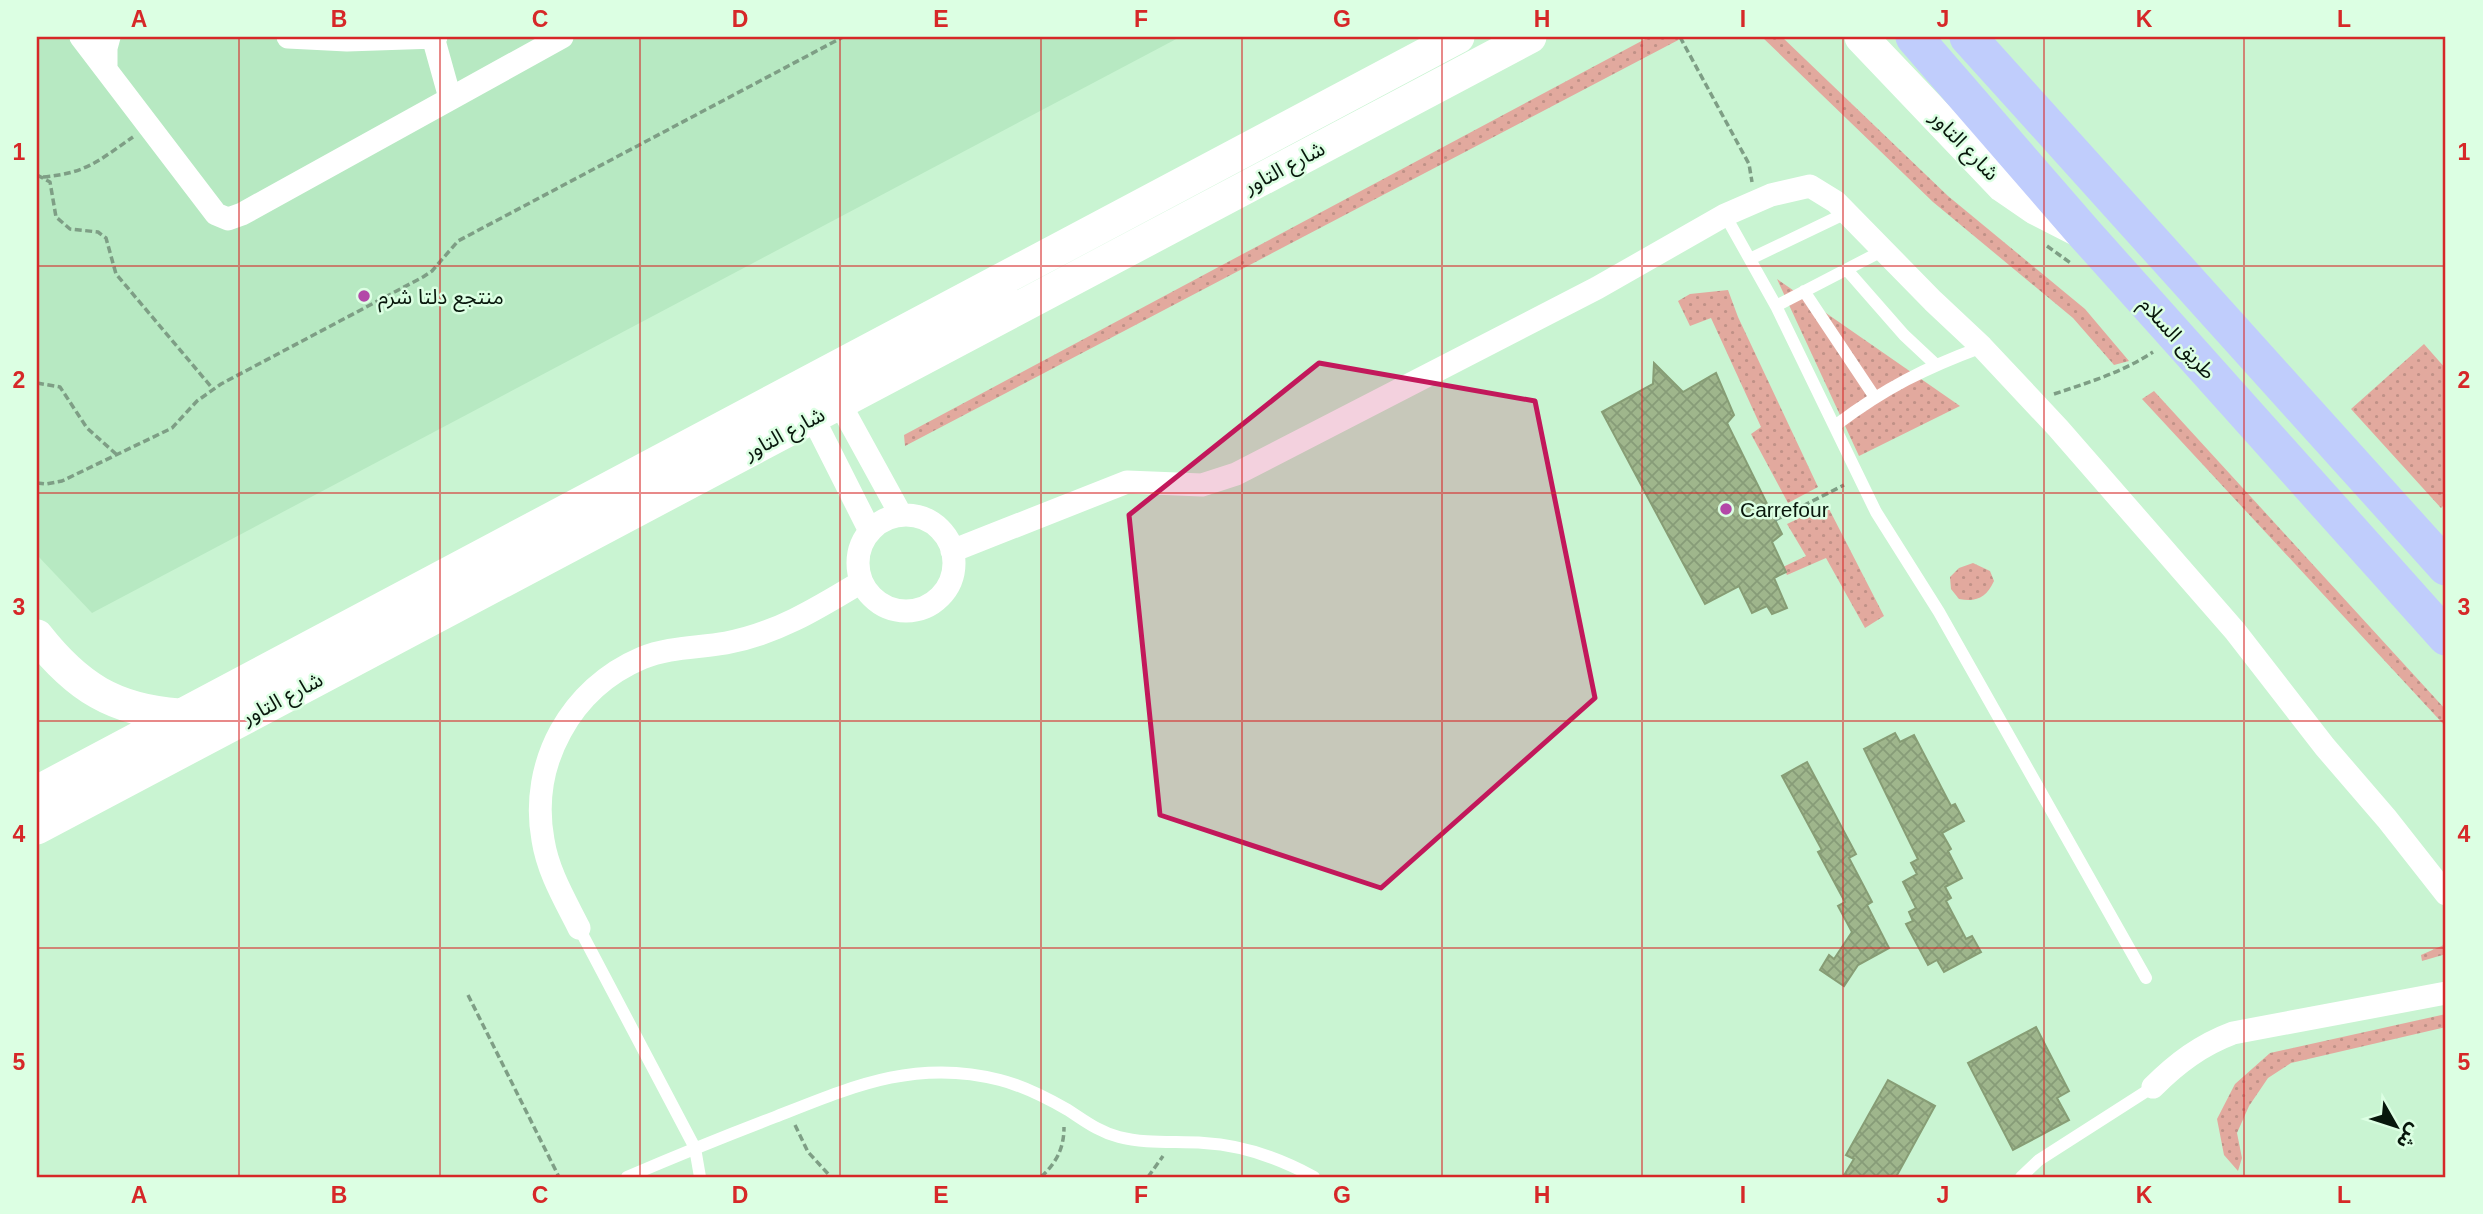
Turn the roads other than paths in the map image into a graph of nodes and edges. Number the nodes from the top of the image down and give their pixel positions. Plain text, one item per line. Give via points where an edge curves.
1 (81, 37) edge
2 (110, 37) edge
3 (298, 37) edge
4 (434, 37) edge
5 (562, 37) edge
6 (1458, 37) edge
7 (1530, 37) edge
8 (1861, 37) edge
9 (1914, 37) edge
10 (1968, 37) edge
11 (106, 69) junction
12 (450, 98) junction
13 (1846, 213) junction
14 (1725, 215) junction
15 (2085, 234) junction
16 (1884, 250) junction
17 (1750, 259) junction
18 (1847, 270) junction
19 (1804, 291) junction
20 (1776, 306) junction
21 (1982, 346) junction
22 (1935, 364) junction
23 (1874, 396) junction
24 (827, 411) junction
25 (1836, 425) junction
26 (901, 515) junction
27 (541, 523) junction
28 (870, 531) junction
29 (952, 551) junction
30 (2438, 552) edge
31 (556, 554) junction
32 (861, 582) junction
33 (37, 636) edge
34 (2446, 637) edge
35 (179, 715) junction
36 (37, 792) edge
37 (37, 828) edge
38 (2446, 894) edge
39 (579, 928) joint
40 (2146, 978) dead end
41 (2446, 993) edge
42 (2153, 1087) joint
43 (695, 1148) junction
44 (628, 1177) edge
45 (700, 1177) edge
46 (1314, 1177) edge
47 (2021, 1177) edge

1 - 11 street
2 - 11 street
3 - 4 street
4 - 12 street
5 - 12 street
6 - 27 main road, شارع التاور
7 - 24 main road, شارع التاور
8 - 15 main road, شارع التاور via 2003,186
9 - 15 main road, طريق السلام
10 - 30 main road
11 - 12 street via 216,214 228,219
13 - 14 street via 1810,187 1787,190
13 - 16 street
13 - 17 lane
14 - 17 lane
14 - 29 street via 1597,288 1236,474 1202,485 1127,482
15 - 34 main road, طريق السلام
16 - 18 lane
16 - 21 street
17 - 20 lane
18 - 19 lane
18 - 22 lane
19 - 20 lane
19 - 23 lane
20 - 25 lane
21 - 22 lane
21 - 38 street via 2193,582
22 - 23 lane
23 - 25 lane
24 - 26 street
24 - 28 street
24 - 31 main road, شارع التاور
25 - 40 lane via 1876,512 1939,612
26 - 28 street
26 - 29 street via 937,527
27 - 31 main road
27 - 35 main road, شارع التاور
28 - 32 street via 858,555
29 - 32 street via 950,583 928,606 897,611 882,605
31 - 37 main road, شارع التاور
32 - 39 street via 776,628 726,643 646,657 610,675 579,704 548,758 540,821 554,878
33 - 35 main road via 62,666 104,697 153,713
35 - 36 main road, شارع التاور
39 - 43 lane
41 - 42 street via 2233,1032 2196,1050
42 - 47 lane via 2039,1160
43 - 44 lane
43 - 45 lane
43 - 46 lane via 880,1079 928,1072 965,1073 1024,1088 1119,1137 1230,1146 1275,1158

